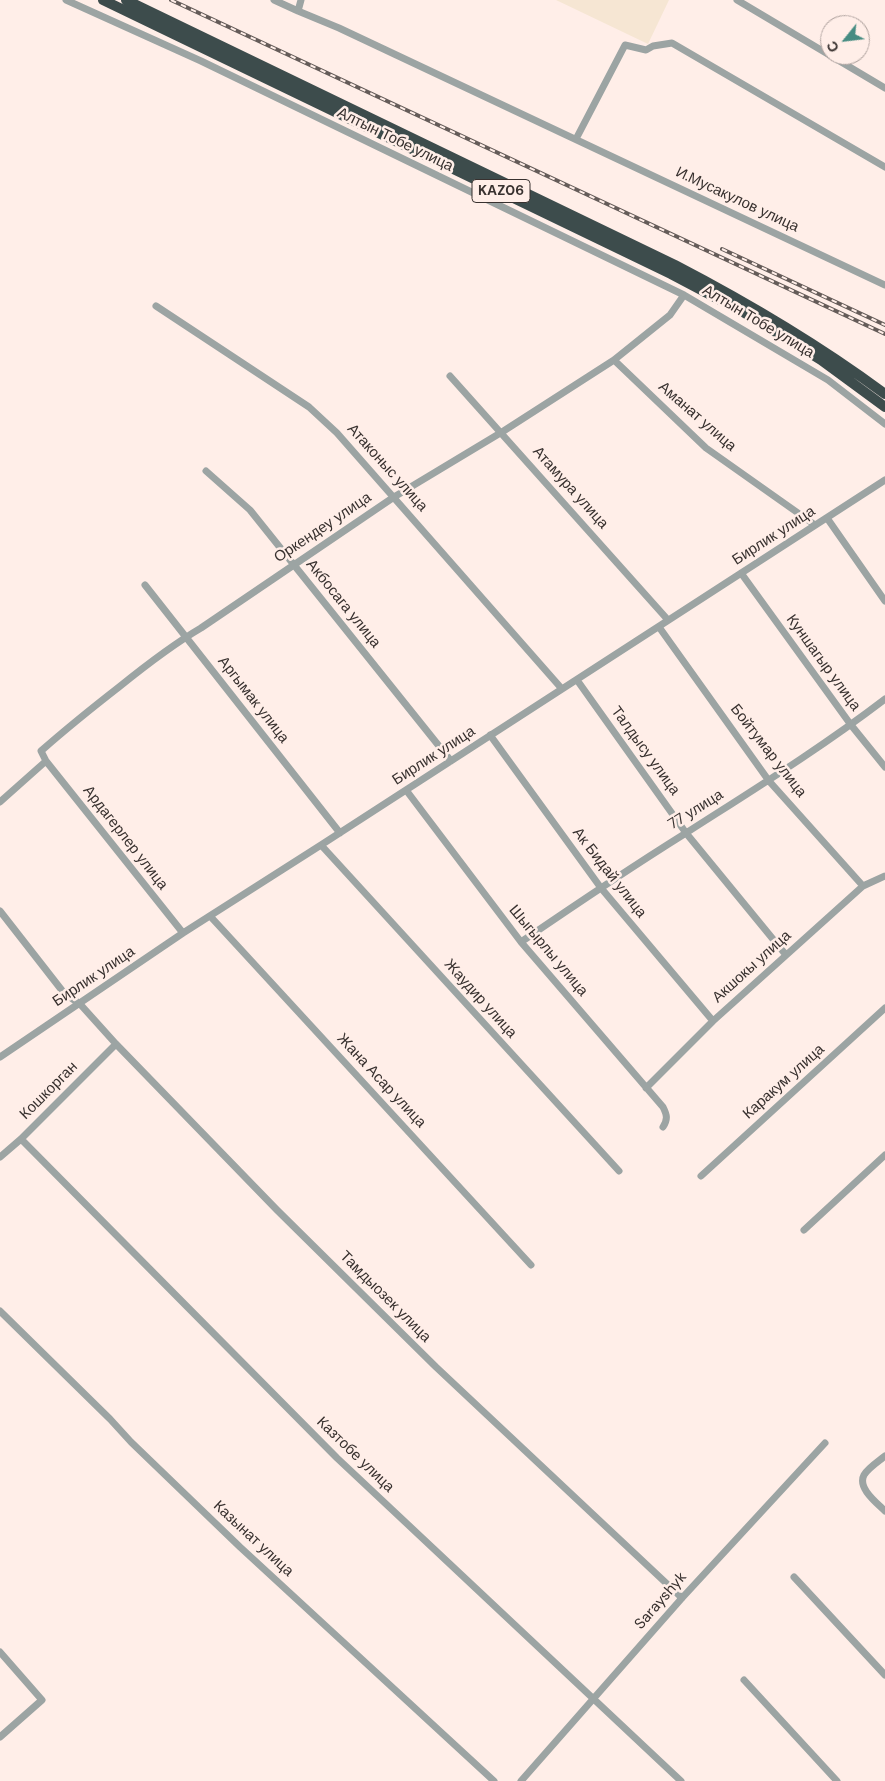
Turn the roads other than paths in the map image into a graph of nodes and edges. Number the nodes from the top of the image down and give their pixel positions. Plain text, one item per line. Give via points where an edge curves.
1 (66, 0) edge
2 (103, 0) edge
3 (126, 0) edge
4 (274, 0) edge
5 (302, 0) edge
6 (737, 0) edge
7 (298, 11) junction
8 (885, 88) edge
9 (576, 139) junction
10 (885, 167) edge
11 (885, 285) edge
12 (684, 295) junction
13 (156, 306) dead end
14 (614, 360) junction
15 (450, 376) dead end
16 (885, 394) edge
17 (885, 407) edge
18 (885, 424) edge
19 (502, 432) junction
20 (206, 471) dead end
21 (885, 480) edge
22 (394, 497) junction
23 (827, 518) junction
24 (815, 525) junction
25 (293, 564) junction
26 (741, 573) junction
27 (145, 585) dead end
28 (885, 601) edge
29 (668, 620) junction
30 (659, 627) junction
31 (186, 637) junction
32 (577, 680) junction
33 (562, 689) junction
34 (885, 699) edge
35 (851, 725) junction
36 (490, 735) junction
37 (46, 761) junction
38 (451, 761) junction
39 (885, 767) edge
40 (769, 781) junction
41 (406, 790) junction
42 (0, 802) edge
43 (340, 832) junction
44 (686, 832) junction
45 (322, 845) junction
46 (885, 876) edge
47 (863, 886) junction
48 (601, 888) junction
49 (0, 911) edge
50 (210, 916) junction
51 (183, 933) junction
52 (521, 942) junction
53 (786, 955) junction
54 (80, 1004) junction
55 (885, 1008) edge
56 (714, 1022) junction
57 (116, 1044) junction
58 (0, 1057) edge
59 (646, 1088) junction
60 (663, 1127) dead end
61 (21, 1139) junction
62 (885, 1156) edge
63 (0, 1157) edge
64 (619, 1171) dead end
65 (701, 1176) dead end
66 (804, 1230) dead end
67 (531, 1265) dead end
68 (0, 1311) edge
69 (825, 1443) dead end
70 (885, 1456) edge
71 (885, 1511) edge
72 (794, 1577) dead end
73 (682, 1598) junction
74 (0, 1652) edge
75 (885, 1675) edge
76 (744, 1680) dead end
77 (594, 1700) junction
78 (0, 1737) edge
79 (494, 1781) edge
80 (521, 1781) edge
81 (681, 1781) edge
82 (837, 1781) edge

1 - 12 street, Алтын Тобе улица via 202,61
2 - 17 highway, KАZ06 via 671,274 743,312 820,360
3 - 16 highway, KАZ06 via 705,281 826,352
4 - 7 street, И.Мусакулов улица
5 - 7 street
6 - 8 street
7 - 9 street, И.Мусакулов улица
9 - 10 street via 625,45 646,50 672,43
9 - 11 street, И.Мусакулов улица
12 - 14 street, Оркендеу улица via 670,315
12 - 18 street, Алтын Тобе улица via 828,380
13 - 22 street, Атаконыс улица via 309,407 337,433
14 - 19 street, Оркендеу улица
14 - 24 street, Аманат улица via 706,448
15 - 19 street, Атамура улица
19 - 22 street, Оркендеу улица
19 - 29 street, Атамура улица
20 - 25 street, Акбосага улица via 250,510
21 - 23 street, Бирлик улица
22 - 25 street, Оркендеу улица
22 - 33 street, Атаконыс улица
23 - 24 street, Бирлик улица
23 - 28 street
24 - 26 street, Бирлик улица
25 - 31 street, Оркендеу улица
25 - 38 street, Акбосага улица
26 - 29 street, Бирлик улица
26 - 35 street, Куншагыр улица
27 - 31 street, Аргымак улица
29 - 30 street, Бирлик улица
30 - 32 street, Бирлик улица
30 - 40 street, Бойтумар улица
31 - 37 street, Оркендеу улица via 40,751
31 - 43 street, Аргымак улица
32 - 33 street, Бирлик улица
32 - 44 street, Талдысу улица
33 - 36 street, Бирлик улица
34 - 35 street, 77 улица
35 - 39 street, Куншагыр улица
35 - 40 street, 77 улица
36 - 38 street, Бирлик улица
36 - 48 street, Ак Бидай улица
37 - 42 street
37 - 51 street, Ардагерлер улица
38 - 41 street, Бирлик улица
40 - 44 street, 77 улица
40 - 47 street, Бойтумар улица
41 - 43 street, Бирлик улица
41 - 52 street, Шыгырлы улица
43 - 45 street, Бирлик улица
44 - 48 street, 77 улица
44 - 53 street, Талдысу улица
45 - 50 street, Бирлик улица
45 - 64 street, Жаудир улица
46 - 47 street, Акшокы улица
47 - 53 street, Акшокы улица
48 - 52 street, 77 улица
48 - 56 street, Ак Бидай улица
49 - 54 street, Тамдыозек улица via 64,993
50 - 51 street, Бирлик улица
50 - 67 street, Жана Асар улица
51 - 54 street, Бирлик улица
52 - 59 street, Шыгырлы улица
53 - 56 street, Акшокы улица
54 - 57 street, Тамдыозек улица
54 - 58 street, Бирлик улица
55 - 65 street, Каракум улица
56 - 59 street, Акшокы улица
57 - 61 street, Кошкорган
57 - 73 street, Тамдыозек улица via 436,1367
59 - 60 street, Шыгырлы улица via 666,1112
61 - 63 street, Кошкорган
61 - 77 street, Казтобе улица via 337,1458
62 - 66 street
68 - 79 street, Казынат улица via 240,1547
69 - 73 street, Sarayshyk
70 - 71 street via 864,1474 864,1487
72 - 75 street
73 - 77 street, Sarayshyk
74 - 78 street via 42,1700
76 - 82 street
77 - 80 street, Sarayshyk
77 - 81 street, Казтобе улица

